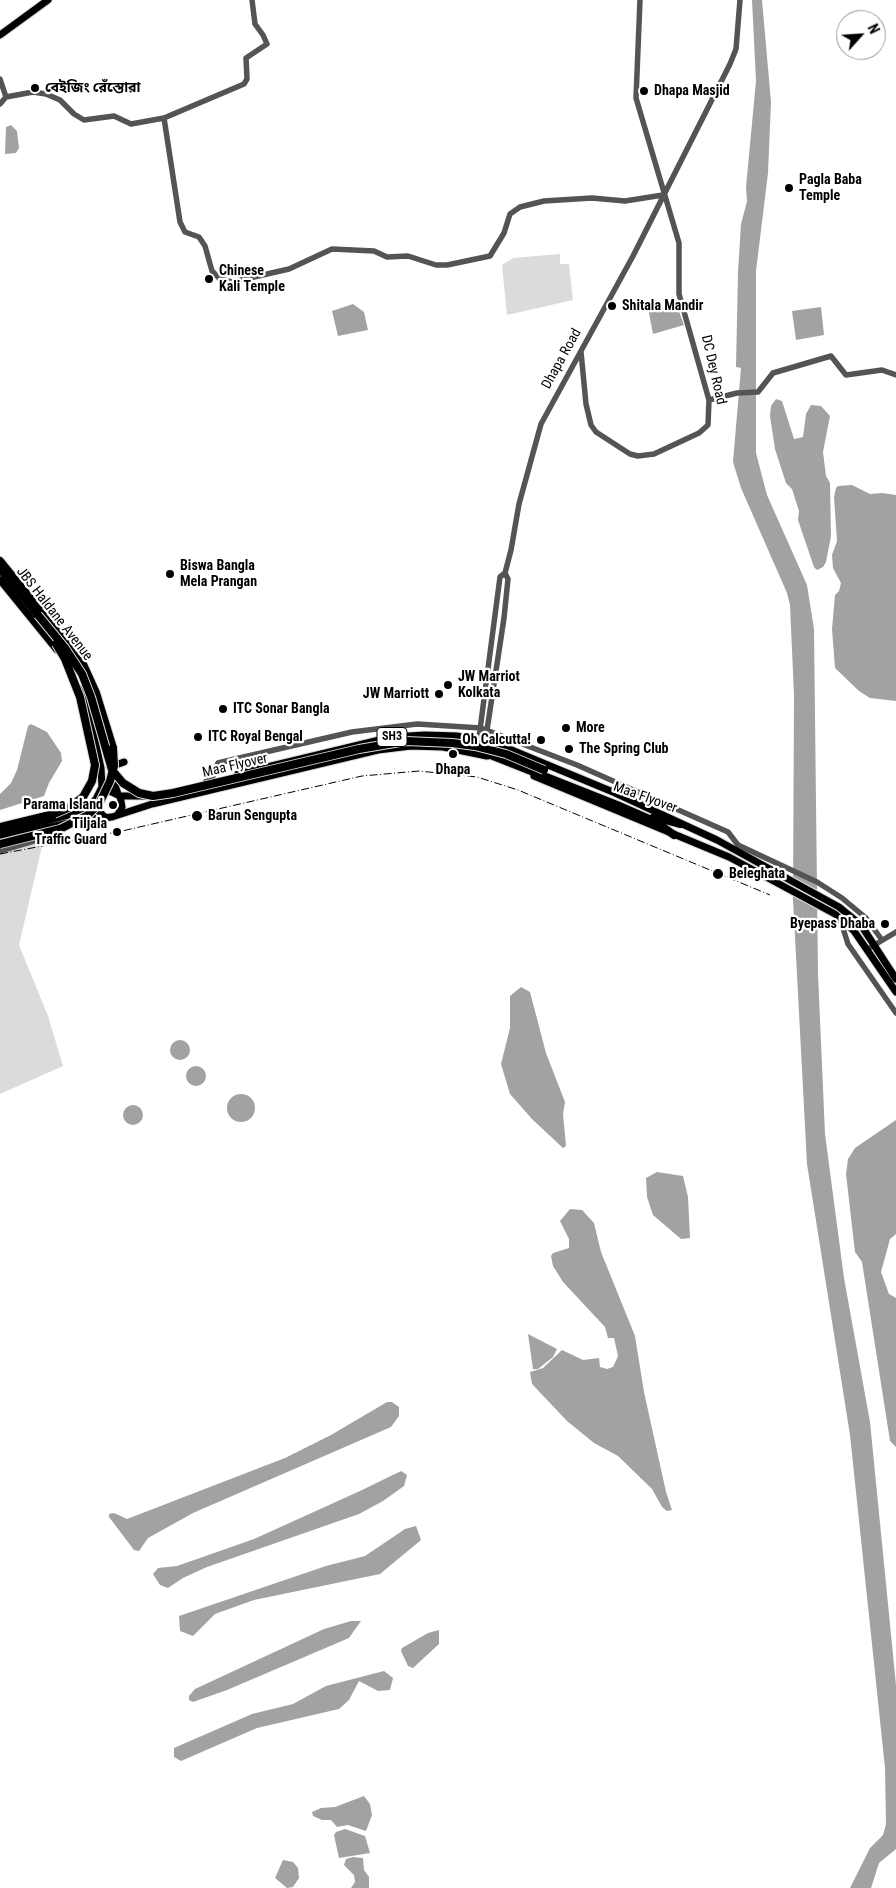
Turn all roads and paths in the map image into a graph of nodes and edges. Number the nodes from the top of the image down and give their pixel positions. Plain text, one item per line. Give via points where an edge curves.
1 (48, 0) edge
2 (252, 0) edge
3 (640, 0) edge
4 (740, 0) edge
5 (0, 35) edge
6 (0, 79) edge
7 (6, 98) junction
8 (0, 104) edge
9 (164, 118) junction
10 (663, 195) junction
11 (581, 352) junction
12 (896, 375) edge
13 (709, 400) junction
14 (0, 561) edge
15 (0, 565) edge
16 (0, 570) edge
17 (0, 579) edge
18 (56, 644) junction
19 (484, 729) junction
20 (482, 741) junction
21 (476, 753) junction
22 (124, 762) dead end
23 (110, 767) junction
24 (545, 773) junction
25 (206, 782) junction
26 (119, 795) junction
27 (98, 797) junction
28 (117, 815) junction
29 (107, 817) junction
30 (680, 824) junction
31 (0, 827) edge
32 (0, 833) edge
33 (674, 835) junction
34 (44, 838) dead end
35 (0, 839) edge
36 (0, 844) edge
37 (0, 851) edge
38 (840, 918) junction
39 (896, 932) edge
40 (882, 940) junction
41 (875, 945) junction
42 (867, 950) junction
43 (896, 980) edge
44 (896, 992) edge
45 (896, 1013) edge

1 - 5 main road
2 - 9 street via 255,24 267,44 246,58 247,79 244,84
3 - 10 street, DC Dey Road via 636,98
4 - 10 street, Dhapa Road via 736,49
6 - 7 street
7 - 8 street
7 - 9 street via 33,92 46,94 60,100 84,120 114,116 131,124
9 - 10 street via 180,222 185,232 199,236 216,275 232,282 289,269 332,249 374,251 387,257 408,256 436,265 455,264 490,256 510,214 520,207 544,201 592,198 619,201
10 - 11 street, Dhapa Road
10 - 13 street, DC Dey Road via 679,243 681,304
11 - 13 street, DC Dey Road via 591,425 596,432 630,454 654,454 699,433 708,425
11 - 19 street, Dhapa Road via 541,424 519,504 505,573 500,577
12 - 13 street via 882,370 846,374 831,356 773,373 758,392
14 - 36 highway, bridge via 82,662 102,707 114,757 105,794 88,815 66,827
15 - 23 main road, JBS Haldane Avenue via 80,666 93,692
16 - 24 highway, Maa Flyover, bridge via 72,656 88,685 112,770 123,783 139,793 153,796 173,793 406,741 475,746 506,754
17 - 18 highway, Maa Flyover
17 - 27 main road, JBS Haldane Avenue via 49,639 79,687 90,714 100,759 102,781
18 - 24 highway, Maa Flyover, bridge via 81,683 106,768 116,783 136,796 165,798 340,756 420,744 483,752
18 - 31 highway, bridge via 80,697 94,753 94,776 83,797 70,807
19 - 20 street, Dhapa Road
19 - 25 street via 417,724 352,732 218,763 214,776
19 - 40 street via 577,765 728,832 738,845 817,882 842,898 866,918
20 - 21 street, Dhapa Road
20 - 25 main road, SH3 via 425,735 383,738
20 - 30 main road, SH3 via 526,755
21 - 28 main road, SH3 via 430,746 378,750 146,805
21 - 33 main road, SH3
22 - 23 main road
23 - 26 main road, JBS Haldane Avenue
24 - 30 highway, Maa Flyover via 648,815
24 - 33 highway, Maa Flyover via 656,822
25 - 26 main road, SH3 via 148,796
26 - 27 main road, SH3 via 106,791
26 - 28 main road via 122,808
27 - 29 main road via 96,809
27 - 32 main road, SH3 via 87,807 68,815
28 - 29 main road, SH3
29 - 35 main road, SH3
30 - 41 main road, SH3 via 728,846 834,904 855,918
33 - 38 main road, SH3 via 729,857
34 - 37 street
38 - 42 main road, SH3
38 - 45 street via 848,944
39 - 40 street
40 - 41 street
41 - 42 street
41 - 43 main road, SH3
42 - 44 main road, SH3

